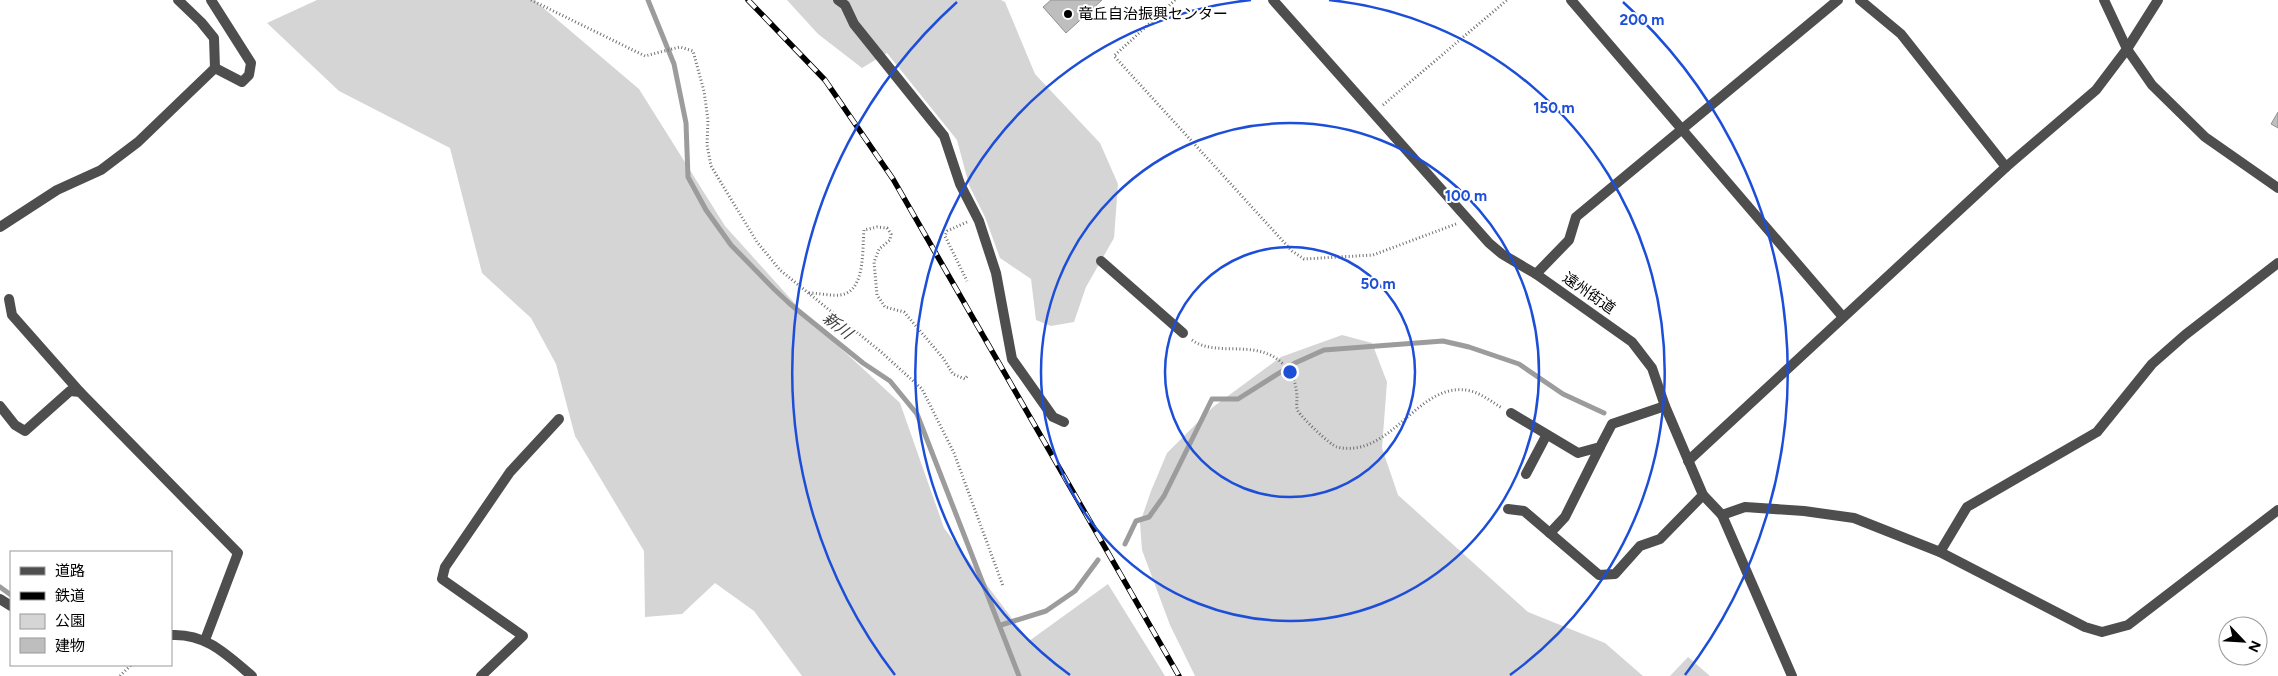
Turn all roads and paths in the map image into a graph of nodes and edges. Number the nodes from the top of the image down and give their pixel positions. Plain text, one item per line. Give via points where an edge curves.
1 (178, 0) edge
2 (211, 0) edge
3 (531, 0) edge
4 (838, 0) edge
5 (1175, 0) edge
6 (1273, 0) edge
7 (1507, 0) edge
8 (1572, 0) edge
9 (1838, 0) edge
10 (1860, 0) edge
11 (2104, 0) edge
12 (2158, 0) edge
13 (2126, 49) junction
14 (216, 68) junction
15 (1374, 114) junction
16 (1682, 129) junction
17 (2006, 167) junction
18 (2278, 188) edge
19 (974, 212) junction
20 (1468, 220) junction
21 (0, 227) edge
22 (1101, 261) dead end
23 (2278, 264) edge
24 (1536, 274) junction
25 (967, 281) dead end
26 (808, 292) junction
27 (9, 299) dead end
28 (1843, 317) junction
29 (1183, 333) joint
30 (968, 375) dead end
31 (80, 392) junction
32 (0, 406) edge
33 (1665, 406) junction
34 (1511, 413) joint
35 (559, 419) dead end
36 (1064, 422) dead end
37 (1546, 436) junction
38 (1600, 447) junction
39 (1688, 461) junction
40 (1526, 474) dead end
41 (1703, 495) junction
42 (1508, 508) dead end
43 (2278, 510) edge
44 (1722, 515) junction
45 (1550, 533) junction
46 (1940, 552) junction
47 (1003, 586) dead end
48 (172, 634) edge
49 (205, 640) junction
50 (130, 666) edge
51 (120, 676) edge
52 (252, 676) edge
53 (480, 676) edge
54 (1792, 676) edge

1 - 14 street via 214,38
2 - 14 street via 251,63 249,75 242,82
3 - 26 path via 645,56 680,47 693,51 708,120 707,145 711,166 757,242 780,270
4 - 19 street via 944,136 960,184
5 - 20 path via 1114,56 1292,251 1304,259 1373,255
6 - 15 street, 遠州街道
7 - 15 path
8 - 16 street
9 - 16 street
10 - 17 street via 1901,34
11 - 13 street
12 - 13 street
13 - 17 street via 2096,90
13 - 18 street via 2152,85 2205,136
14 - 21 street via 138,142 101,170 57,190
15 - 20 street, 遠州街道
16 - 24 street via 1576,217 1569,240
16 - 28 street
17 - 28 street
19 - 25 path via 969,221 947,231 945,236
19 - 36 street via 996,273 1012,359 1053,417
20 - 24 street, 遠州街道 via 1502,254
22 - 29 street
23 - 46 street via 2184,335 2152,364 2097,432 1967,507
24 - 33 street, 遠州街道 via 1632,342 1652,368
26 - 30 path via 841,295 850,292 857,284 864,230 887,228 890,240 879,249 874,262 877,295 885,307 904,312 953,374 964,379
26 - 47 path via 922,389 954,453
27 - 31 street via 12,315
28 - 39 street
29 - 34 path via 1199,345 1223,349 1250,348 1282,362 1295,380 1298,410 1335,447 1362,449 1392,432 1425,403 1446,393 1472,392
31 - 32 street via 70,391 25,431 15,425
31 - 49 street via 238,554
33 - 38 street via 1612,424
33 - 39 street, 遠州街道
34 - 37 street
35 - 53 street via 510,472 445,567 442,579 522,636
37 - 38 street via 1578,453
37 - 40 street
38 - 45 street via 1565,517
39 - 41 street, 遠州街道
41 - 44 street, 遠州街道
41 - 45 street via 1660,539 1640,546 1615,574 1599,575
42 - 45 street via 1524,511
43 - 46 street via 2128,626 2102,632
44 - 46 street via 1745,507 1854,518
44 - 54 street, 遠州街道
48 - 49 street
49 - 52 street
50 - 51 path

